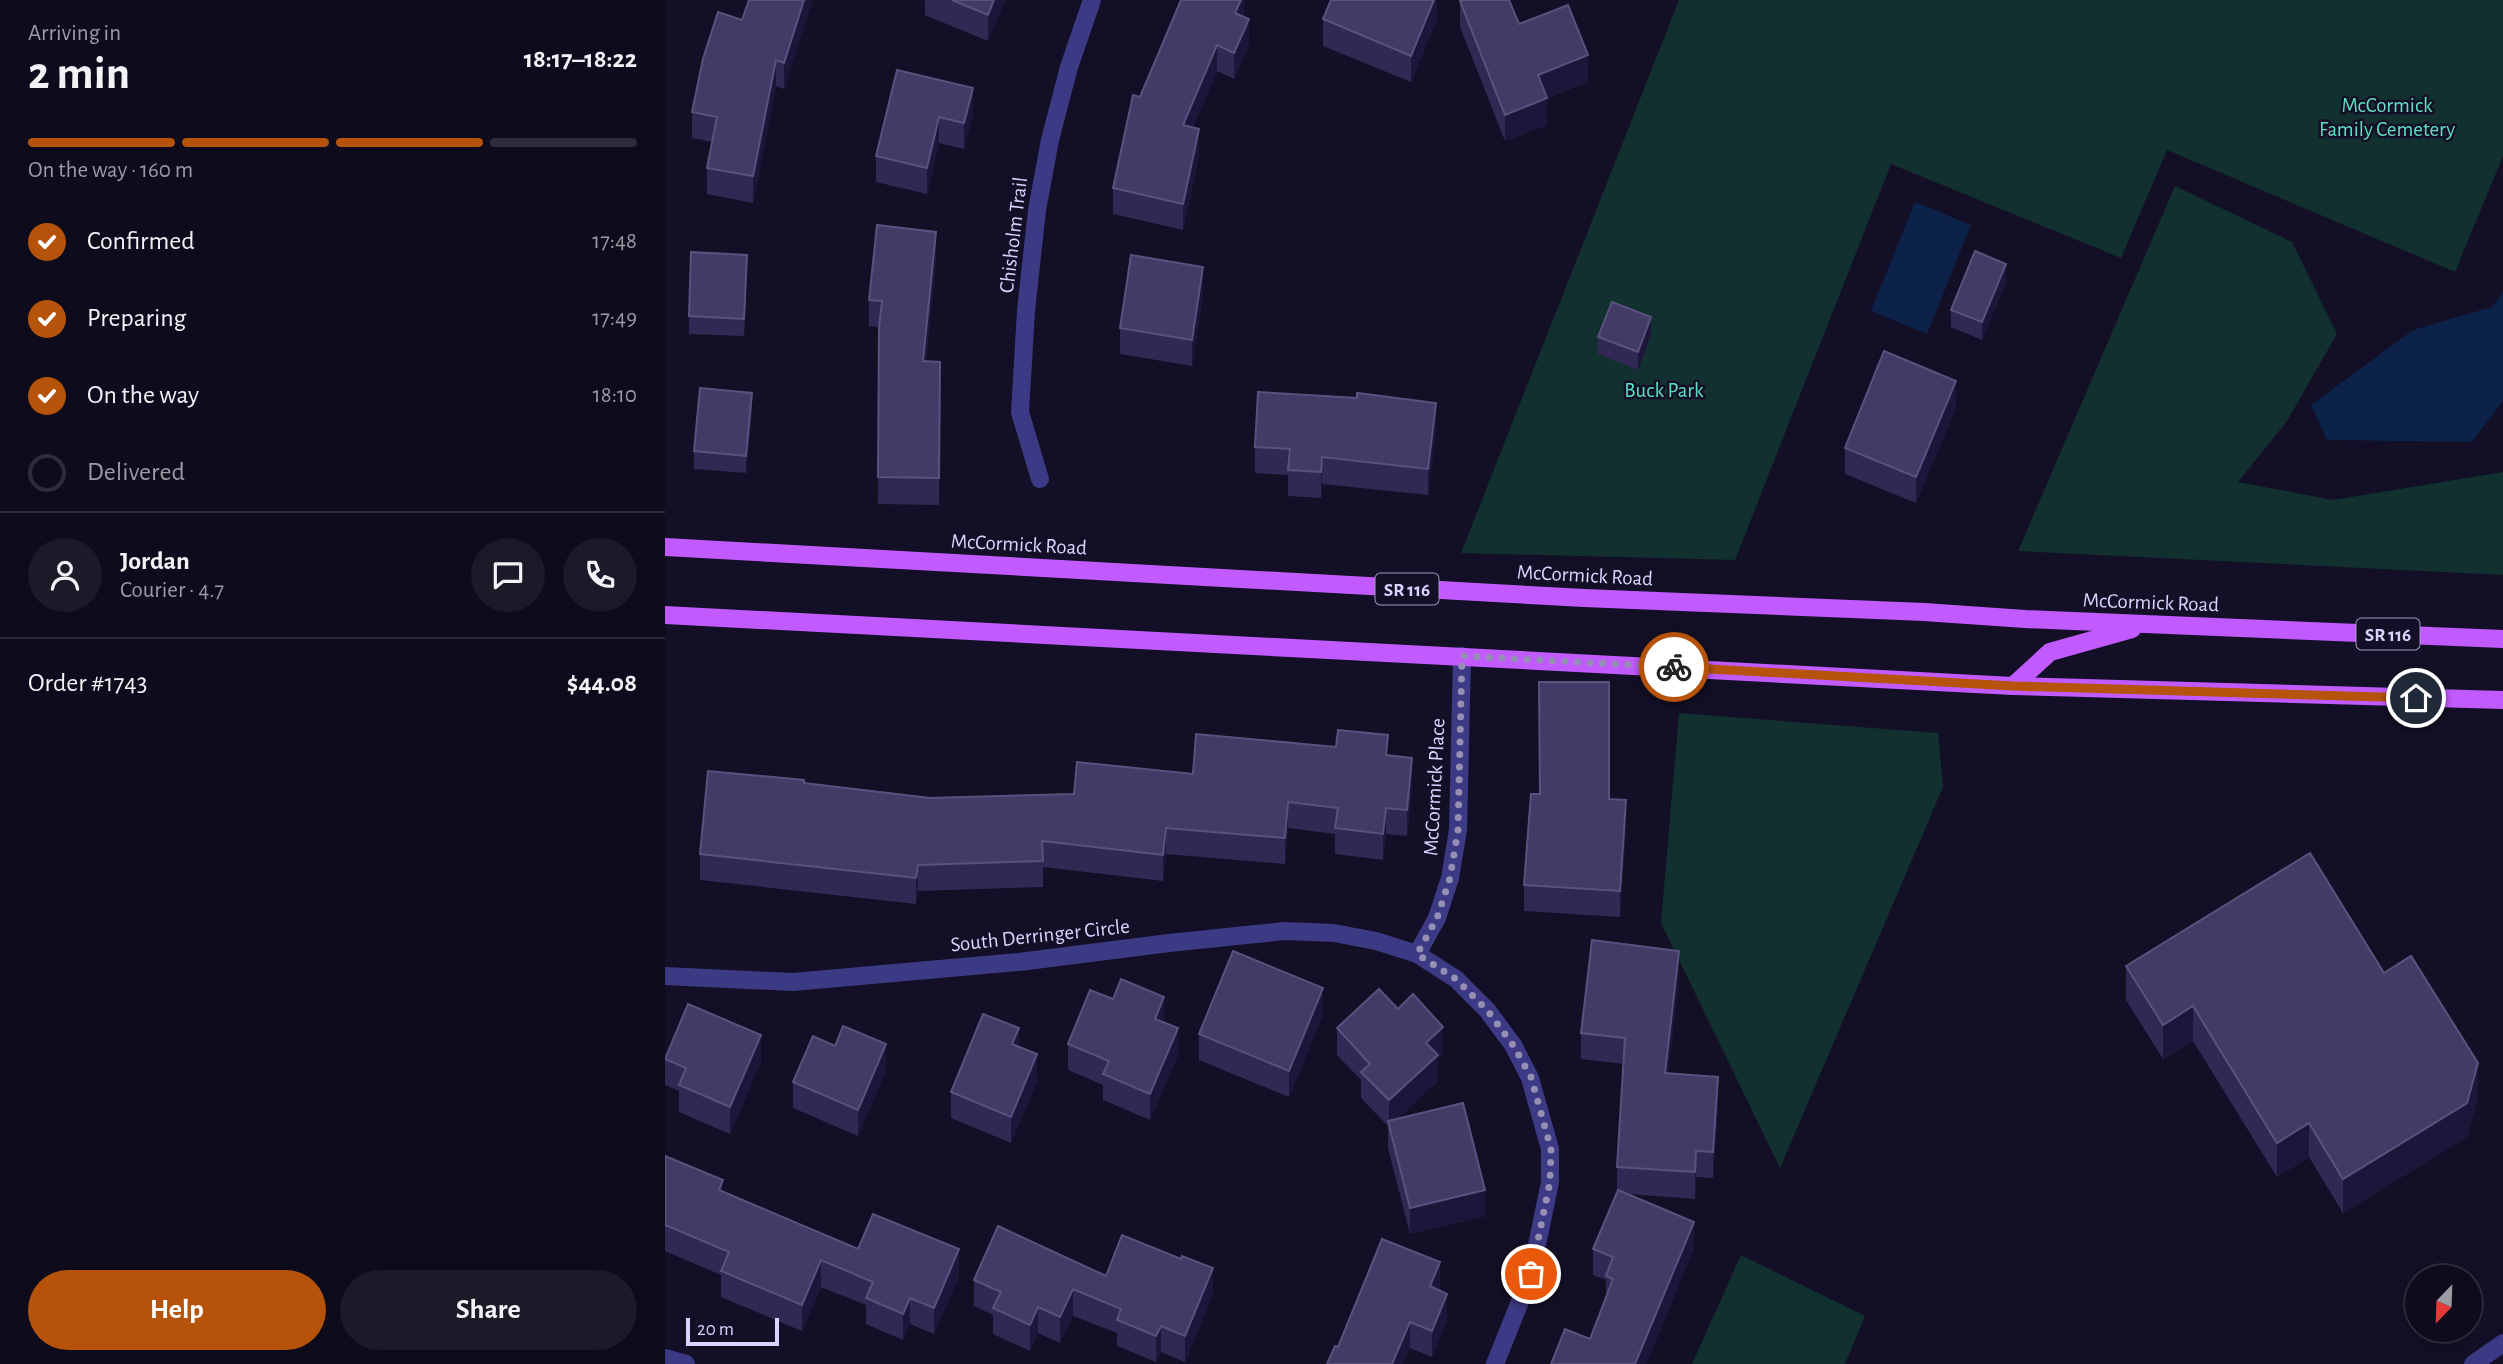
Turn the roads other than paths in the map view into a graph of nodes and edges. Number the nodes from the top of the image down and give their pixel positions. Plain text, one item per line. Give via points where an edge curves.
1 (1092, 0) edge
2 (1040, 479) dead end
3 (665, 547) edge
4 (665, 615) edge
5 (2149, 624) junction
6 (2503, 639) edge
7 (1462, 656) junction
8 (2013, 686) junction
9 (2503, 700) edge
10 (1417, 954) junction
11 (665, 976) edge
12 (2503, 1343) edge
13 (665, 1358) edge
14 (686, 1364) edge
15 (1495, 1364) edge
16 (2473, 1364) edge

1 - 2 street, Chisholm Trail via 1050,140 1026,311 1020,412
3 - 5 main road, McCormick Road / SR 116 via 1556,597
4 - 7 main road
5 - 6 main road, McCormick Road / SR 116
5 - 8 main road via 2050,652
7 - 8 main road
7 - 10 street, McCormick Place via 1458,830 1437,918
8 - 9 main road
10 - 11 street, South Derringer Circle via 1334,933 1285,931 793,982
10 - 15 street, South Derringer Circle via 1456,979 1513,1045 1531,1077 1551,1149 1550,1182 1531,1274
12 - 16 street
13 - 14 street

